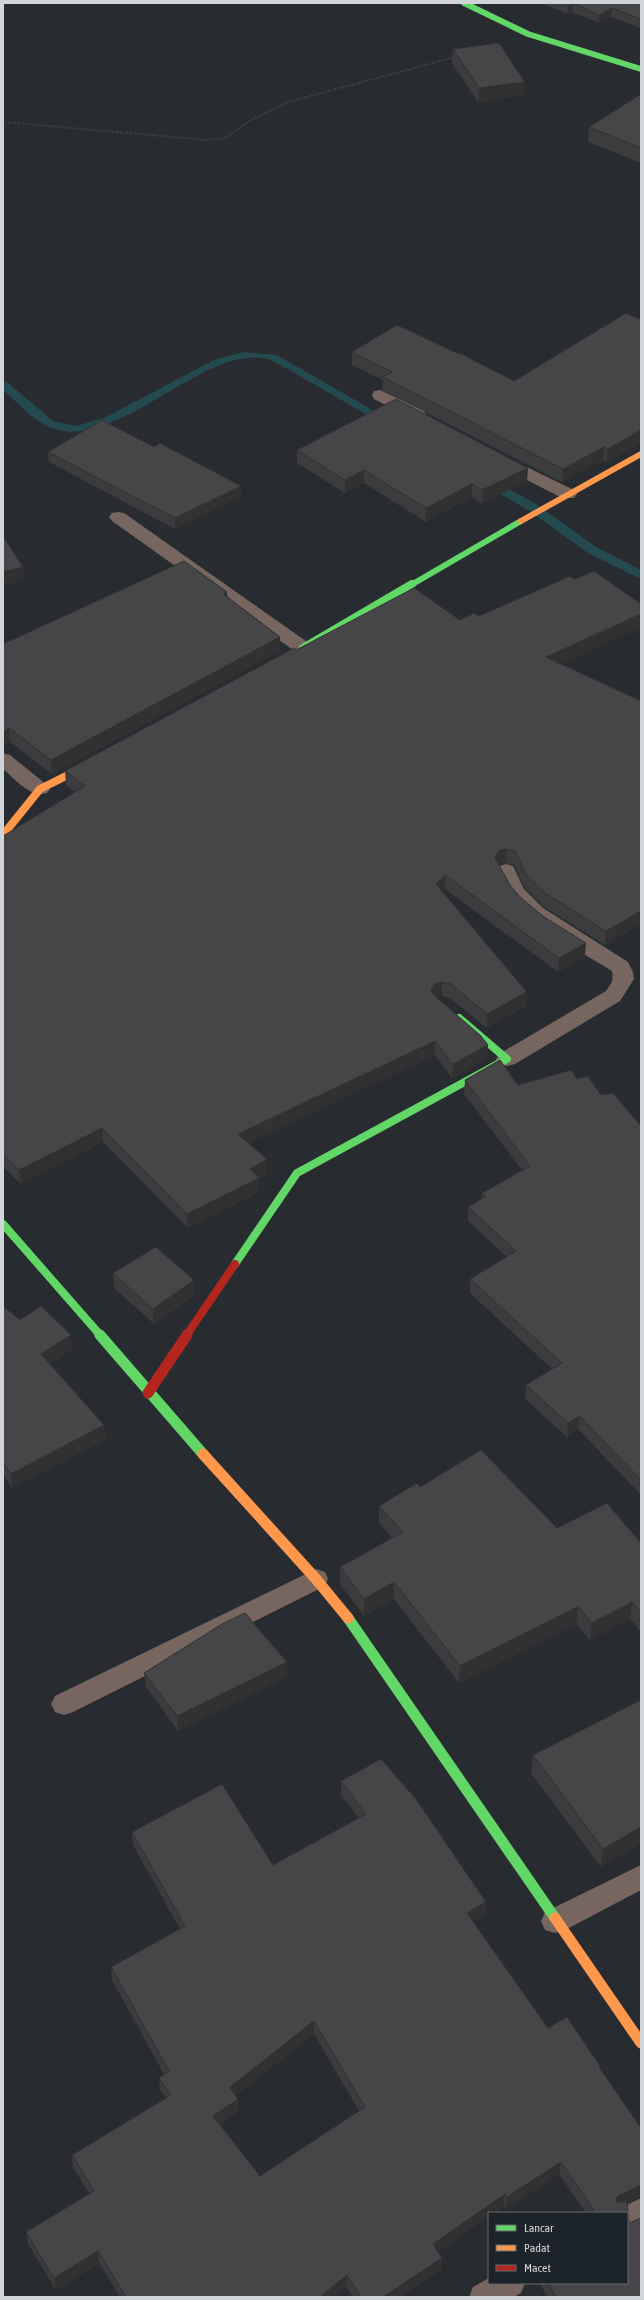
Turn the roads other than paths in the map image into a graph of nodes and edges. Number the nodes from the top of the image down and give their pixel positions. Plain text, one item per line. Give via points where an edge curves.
1 (464, 3) edge
2 (641, 69) edge
3 (380, 395) dead end
4 (436, 425) edge
5 (484, 450) edge
6 (641, 454) edge
7 (563, 497) junction
8 (118, 517) dead end
9 (300, 650) joint
10 (104, 757) edge
11 (3, 759) edge
12 (40, 789) junction
13 (3, 835) edge
14 (506, 871) dead end
15 (454, 1014) edge
16 (507, 1059) junction
17 (3, 1224) edge
18 (148, 1393) junction
19 (316, 1579) junction
20 (64, 1704) dead end
21 (641, 1877) edge
22 (555, 1921) junction
23 (641, 2043) edge
24 (641, 2212) edge
25 (628, 2219) edge
26 (508, 2284) edge
27 (484, 2297) edge

1 - 2 street via 528,34
3 - 4 street
5 - 7 street
6 - 7 street
7 - 9 street
8 - 9 street
10 - 12 street
11 - 12 street
12 - 13 street
14 - 16 street via 516,893 528,906 621,967 625,975 623,984 613,996
15 - 16 street
16 - 18 street via 297,1173
17 - 18 street
18 - 19 street
19 - 20 street
19 - 22 street via 355,1628
21 - 22 street
22 - 23 street
24 - 25 street
26 - 27 street

